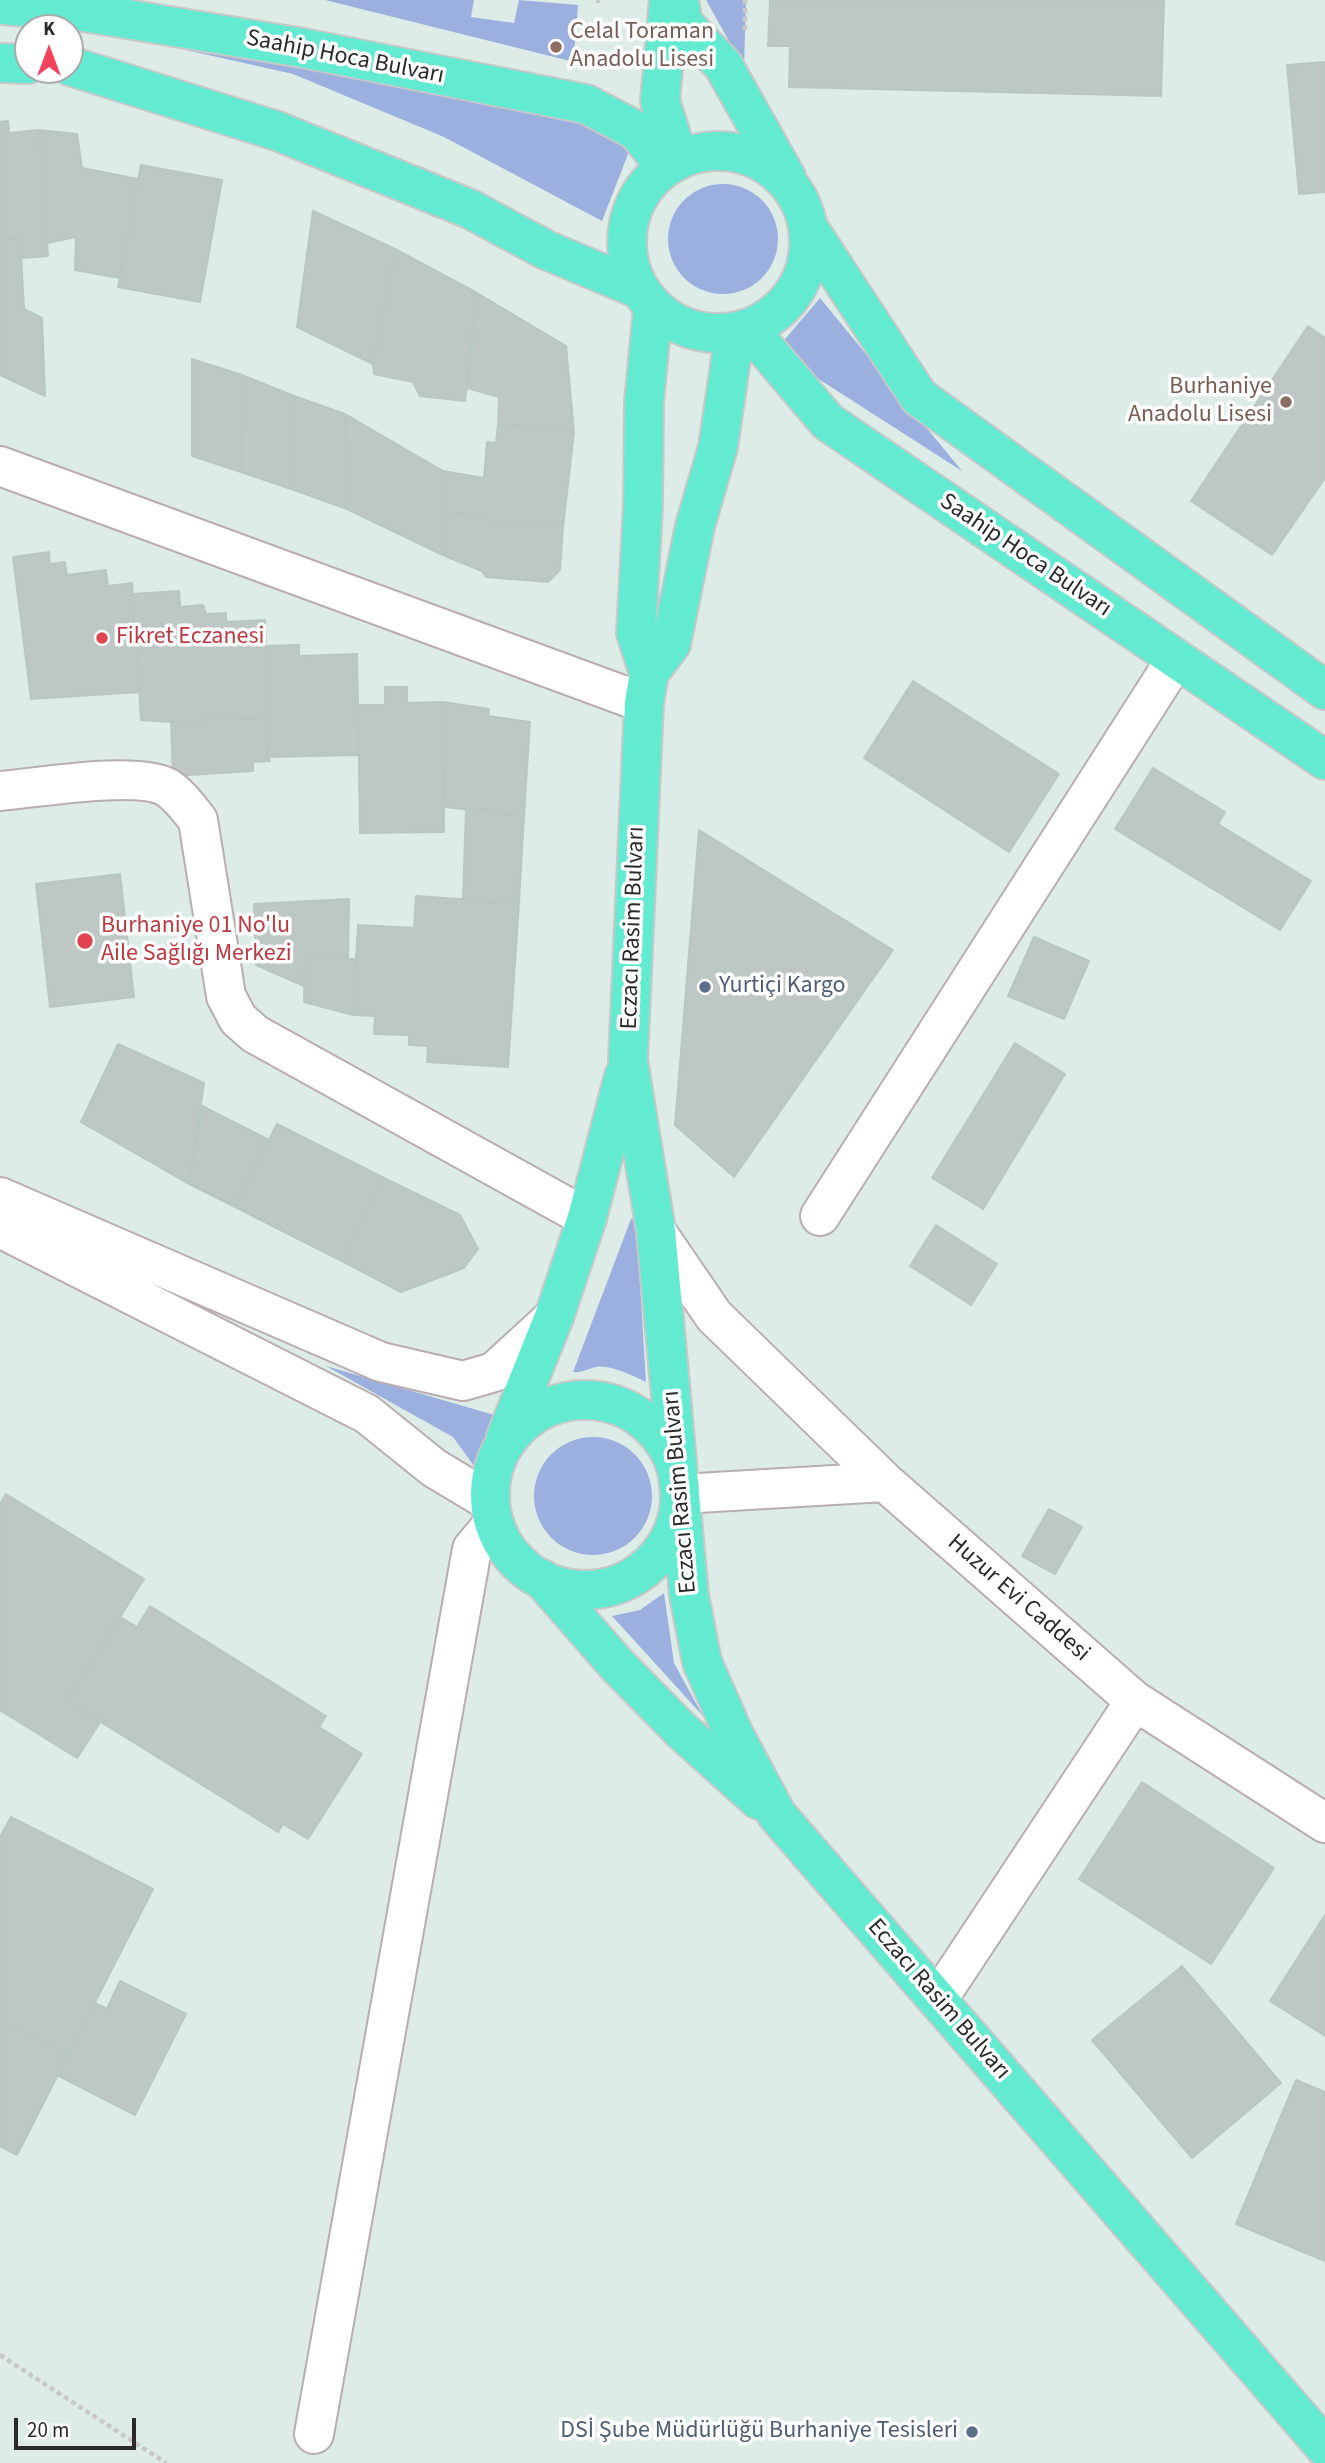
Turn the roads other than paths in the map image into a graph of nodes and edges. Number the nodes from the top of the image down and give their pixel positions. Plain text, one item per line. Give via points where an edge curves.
1 (669, 0) edge
2 (679, 0) edge
3 (0, 5) edge
4 (84, 70) edge
5 (673, 163) junction
6 (790, 185) junction
7 (809, 229) junction
8 (646, 298) junction
9 (741, 330) junction
10 (0, 466) edge
11 (1176, 659) junction
12 (646, 688) junction
13 (1325, 690) edge
14 (1325, 760) edge
15 (0, 791) edge
16 (628, 1060) junction
17 (0, 1197) edge
18 (820, 1216) dead end
19 (587, 1219) junction
20 (0, 1228) edge
21 (656, 1231) junction
22 (554, 1317) junction
23 (502, 1448) junction
24 (885, 1482) junction
25 (681, 1494) junction
26 (491, 1512) junction
27 (542, 1579) junction
28 (1135, 1701) junction
29 (777, 1815) junction
30 (1325, 1824) edge
31 (938, 1999) junction
32 (314, 2434) dead end
33 (1323, 2439) edge

1 - 5 main road via 660,101
2 - 6 main road via 683,23 723,65
3 - 5 main road, Saahip Hoca Bulvarı via 78,11 303,48 586,104 637,131
4 - 8 main road via 277,131 470,209
5 - 6 main road via 705,152 743,154 777,172
5 - 8 main road via 649,182 629,222 630,268
6 - 7 main road via 803,206
7 - 9 main road via 809,257 800,283 784,306 762,323
7 - 13 main road via 919,397
8 - 9 main road via 691,330
8 - 12 main road via 636,633
9 - 11 main road, Saahip Hoca Bulvarı via 828,422
9 - 12 main road via 671,644
10 - 12 street
11 - 14 main road, Saahip Hoca Bulvarı
11 - 18 street
12 - 16 main road, Eczacı Rasim Bulvarı
15 - 19 street via 115,780 167,787 198,820 226,996 238,1019 255,1034
16 - 19 main road
16 - 21 main road, Eczacı Rasim Bulvarı
17 - 22 street via 381,1362 463,1381 494,1372
19 - 22 main road
20 - 26 street via 368,1413
21 - 24 street, Huzur Evi Caddesi via 714,1316
21 - 25 main road, Eczacı Rasim Bulvarı
22 - 23 main road
23 - 25 main road via 521,1423 547,1407 578,1399 609,1402 637,1415 661,1435 676,1463
23 - 26 main road via 492,1474
24 - 25 street
24 - 28 street, Huzur Evi Caddesi
25 - 27 main road via 677,1524 663,1550 642,1572 614,1586 585,1591
25 - 29 main road, Eczacı Rasim Bulvarı via 689,1595 702,1662
26 - 27 main road via 508,1552
26 - 32 street via 472,1549
27 - 29 main road via 681,1730
28 - 30 street, Huzur Evi Caddesi
28 - 31 street
29 - 31 main road, Eczacı Rasim Bulvarı
31 - 33 main road, Eczacı Rasim Bulvarı

